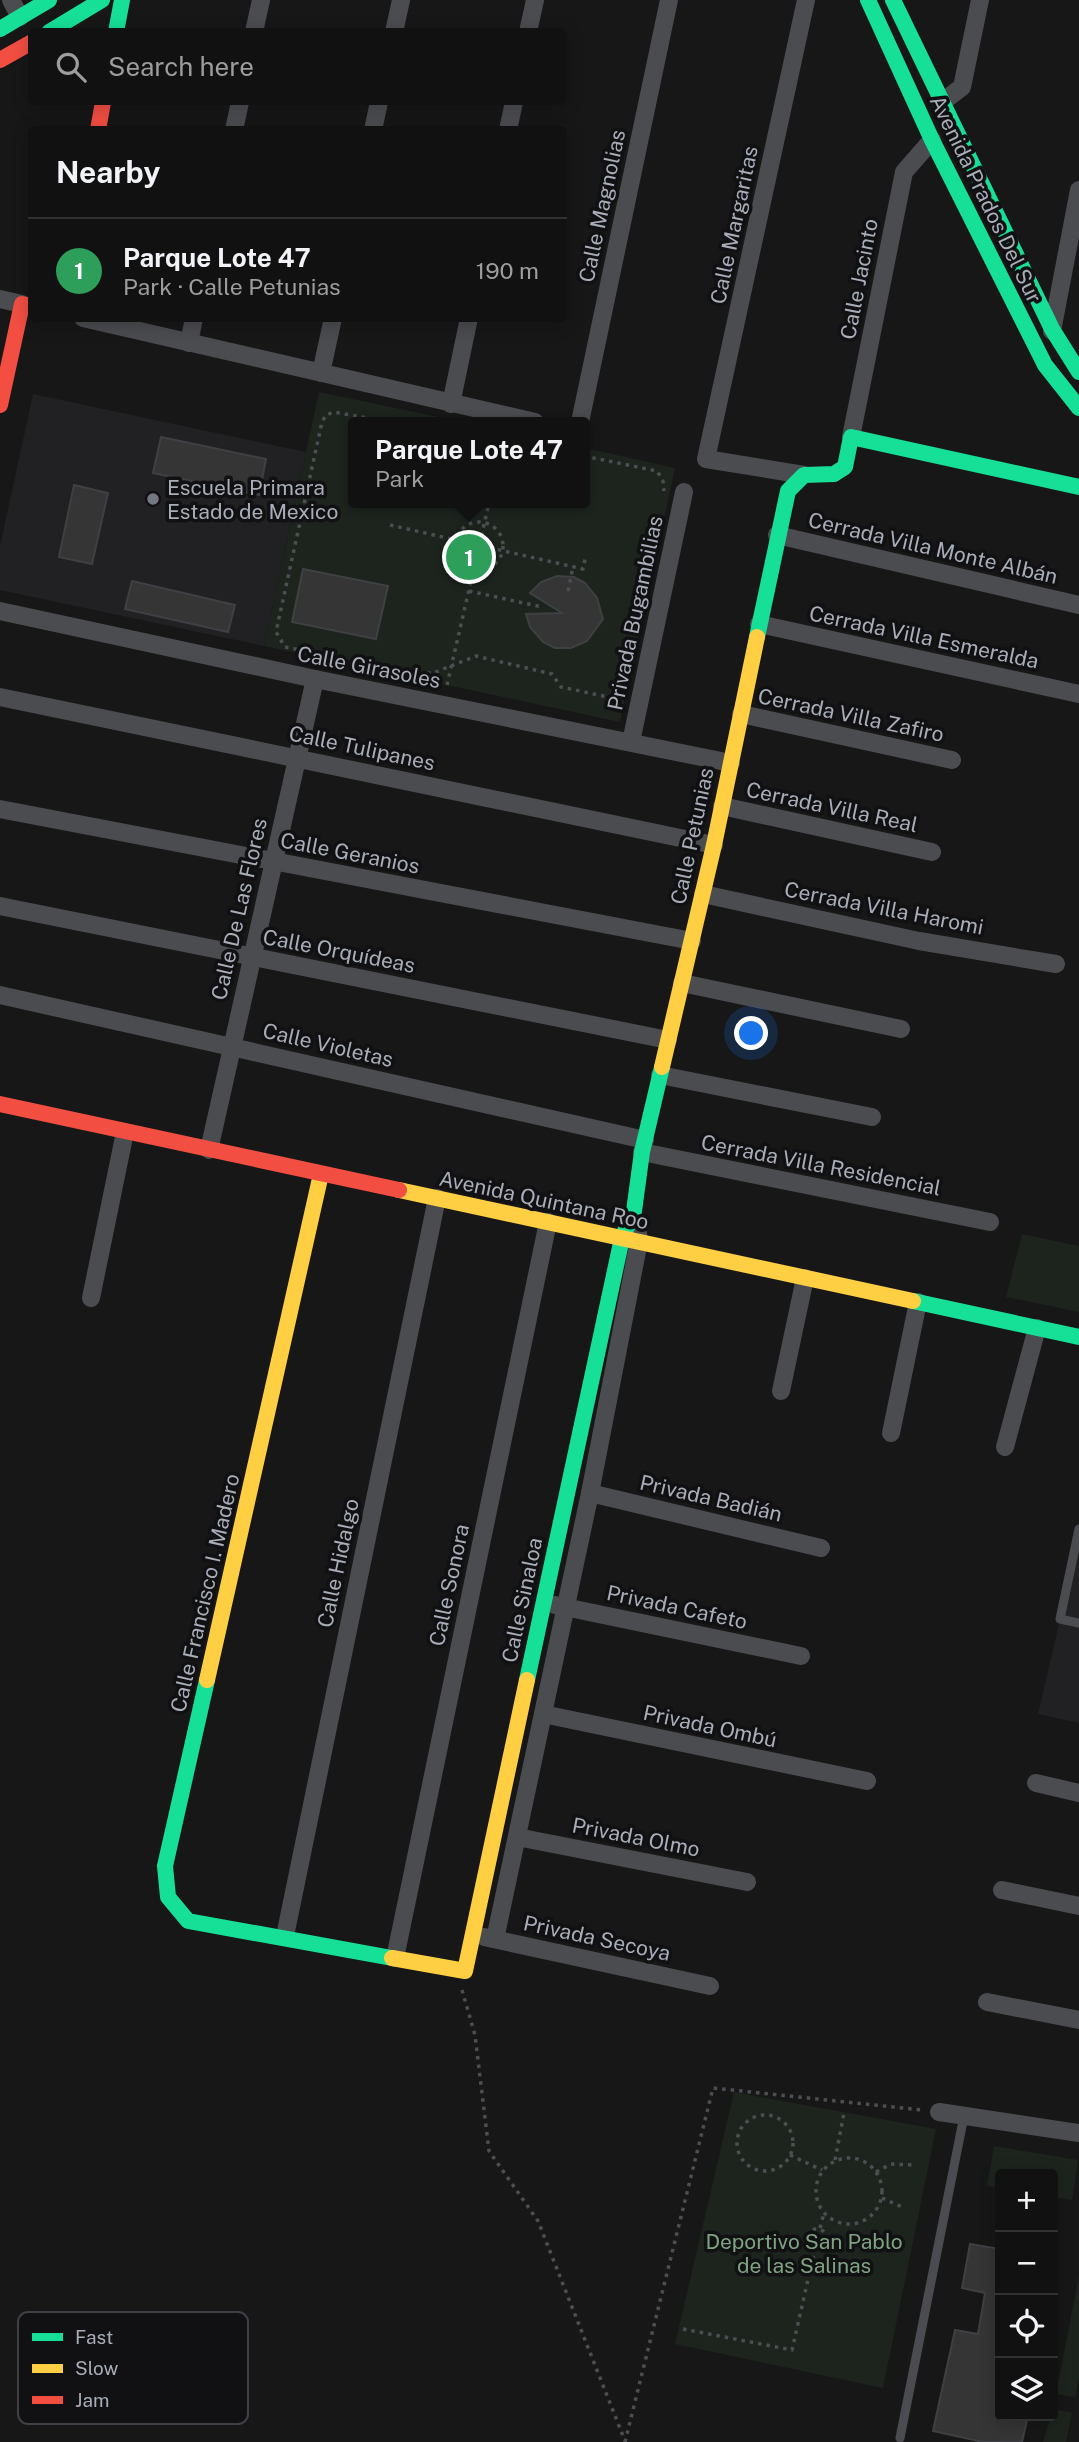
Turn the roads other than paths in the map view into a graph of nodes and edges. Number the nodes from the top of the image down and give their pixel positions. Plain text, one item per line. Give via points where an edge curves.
1 (11, 0) edge
2 (49, 0) edge
3 (102, 0) edge
4 (121, 0) edge
5 (261, 0) edge
6 (401, 0) edge
7 (535, 0) edge
8 (669, 0) edge
9 (806, 0) edge
10 (868, 0) edge
11 (893, 0) edge
12 (980, 0) edge
13 (20, 17) junction
14 (55, 28) edge
15 (117, 28) edge
16 (255, 28) edge
17 (395, 28) edge
18 (529, 28) edge
19 (0, 29) edge
20 (28, 43) edge
21 (0, 60) edge
22 (941, 103) junction
23 (102, 105) edge
24 (239, 105) edge
25 (378, 105) edge
26 (513, 105) edge
27 (99, 126) edge
28 (235, 126) edge
29 (374, 126) edge
30 (509, 126) edge
31 (932, 139) junction
32 (1079, 190) edge
33 (0, 299) edge
34 (27, 305) edge
35 (100, 322) edge
36 (193, 322) edge
37 (332, 322) edge
38 (468, 322) edge
39 (1052, 329) junction
40 (189, 343) junction
41 (1045, 365) junction
42 (4, 367) edge
43 (1079, 372) edge
44 (321, 373) junction
45 (451, 404) junction
46 (0, 405) edge
47 (1079, 408) edge
48 (512, 417) edge
49 (581, 417) edge
50 (851, 437) junction
51 (804, 475) junction
52 (1079, 487) edge
53 (684, 492) dead end
54 (777, 535) junction
55 (1079, 605) edge
56 (0, 611) edge
57 (759, 624) junction
58 (314, 679) junction
59 (1079, 694) edge
60 (0, 696) edge
61 (741, 714) junction
62 (631, 743) junction
63 (297, 758) junction
64 (953, 760) dead end
65 (731, 763) junction
66 (722, 806) junction
67 (0, 808) edge
68 (714, 845) junction
69 (932, 852) dead end
70 (274, 861) junction
71 (703, 894) junction
72 (0, 906) edge
73 (692, 942) junction
74 (252, 957) junction
75 (1056, 964) dead end
76 (682, 983) junction
77 (0, 995) edge
78 (901, 1029) dead end
79 (668, 1040) junction
80 (232, 1047) junction
81 (660, 1075) junction
82 (0, 1104) edge
83 (872, 1117) dead end
84 (125, 1132) junction
85 (644, 1146) junction
86 (209, 1150) junction
87 (321, 1174) junction
88 (436, 1198) junction
89 (634, 1211) joint
90 (548, 1222) junction
91 (990, 1222) dead end
92 (631, 1240) junction
93 (805, 1278) junction
94 (91, 1298) dead end
95 (918, 1302) junction
96 (1037, 1328) junction
97 (1079, 1337) edge
98 (781, 1391) dead end
99 (891, 1433) dead end
100 (1004, 1447) dead end
101 (590, 1493) junction
102 (1079, 1529) edge
103 (821, 1548) dead end
104 (544, 1602) junction
105 (566, 1607) junction
106 (1079, 1623) edge
107 (801, 1656) dead end
108 (543, 1714) junction
109 (867, 1782) dead end
110 (1036, 1783) dead end
111 (1079, 1793) edge
112 (517, 1837) junction
113 (747, 1882) dead end
114 (1002, 1890) dead end
115 (1079, 1906) edge
116 (473, 1935) junction
117 (285, 1936) junction
118 (495, 1939) junction
119 (395, 1958) junction
120 (465, 1971) joint
121 (710, 1986) dead end
122 (987, 2002) dead end
123 (1079, 2020) edge
124 (939, 2112) road end
125 (964, 2116) junction
126 (1079, 2133) edge
127 (900, 2438) dead end

1 - 13 street
2 - 13 street
3 - 14 street
4 - 15 street
5 - 16 street
6 - 17 street
7 - 18 street
8 - 49 street, Calle Magnolias
9 - 51 street, Calle Margaritas via 706,459
10 - 31 street, Avenida Prados Del Sur
11 - 22 street, Avenida Prados Del Sur
12 - 22 street via 962,87
13 - 19 street
20 - 21 street
22 - 39 street, Avenida Prados Del Sur
23 - 27 street
24 - 28 street
25 - 29 street
26 - 30 street
31 - 41 street, Avenida Prados Del Sur
31 - 50 street, Calle Jacinto via 904,172
32 - 39 street
33 - 34 street
34 - 42 street
35 - 40 street
36 - 40 street
37 - 44 street
38 - 45 street
39 - 41 street
39 - 43 street, Avenida Prados Del Sur
40 - 44 street
41 - 47 street, Avenida Prados Del Sur
42 - 46 street
44 - 45 street
45 - 48 street
50 - 51 street via 845,467 834,474
50 - 52 street
51 - 54 street, Calle Petunias via 788,491
53 - 62 street, Privada Bugambilias
54 - 55 street, Cerrada Villa Monte Albán
54 - 57 street, Calle Petunias
56 - 58 street, Calle Girasoles
57 - 59 street, Cerrada Villa Esmeralda
57 - 61 street, Calle Petunias
58 - 62 street, Calle Girasoles
58 - 63 street, Calle De Las Flores
60 - 63 street, Calle Tulipanes
61 - 64 street, Cerrada Villa Zafiro
61 - 65 street, Calle Petunias
62 - 65 street, Calle Girasoles
63 - 68 street, Calle Tulipanes
63 - 70 street, Calle De Las Flores
65 - 66 street, Calle Petunias
66 - 68 street, Calle Petunias
66 - 69 street, Cerrada Villa Real
67 - 70 street, Calle Geranios
68 - 71 street, Calle Petunias
70 - 73 street, Calle Geranios
70 - 74 street, Calle De Las Flores
71 - 73 street, Calle Petunias
71 - 75 street, Cerrada Villa Haromi
72 - 74 street, Calle Orquídeas
73 - 76 street, Calle Petunias
74 - 79 street, Calle Orquídeas
74 - 80 street, Calle De Las Flores
76 - 78 street
76 - 79 street, Calle Petunias
77 - 80 street, Calle Violetas
79 - 81 street, Calle Petunias
80 - 85 street, Calle Violetas
80 - 86 street, Calle De Las Flores
81 - 83 street
81 - 85 street, Calle Petunias
82 - 84 street, Avenida Quintana Roo
84 - 86 street, Avenida Quintana Roo
84 - 94 street
85 - 89 street, Calle Petunias
85 - 91 street, Cerrada Villa Residencial
86 - 87 street, Avenida Quintana Roo
87 - 88 street, Avenida Quintana Roo
87 - 117 street, Calle Francisco I. Madero via 165,1866 168,1897 188,1921
88 - 90 street, Avenida Quintana Roo
88 - 117 street, Calle Hidalgo
89 - 92 street, Calle Petunias
90 - 92 street, Avenida Quintana Roo
90 - 119 street, Calle Sonora
92 - 93 street, Avenida Quintana Roo
92 - 101 street
92 - 104 street, Calle Sinaloa
93 - 95 street, Avenida Quintana Roo
93 - 98 street
95 - 96 street, Avenida Quintana Roo
95 - 99 street
96 - 97 street, Avenida Quintana Roo
96 - 100 street
101 - 103 street, Privada Badián
101 - 105 street
102 - 106 lane via 1060,1619
104 - 105 street, Privada Cafeto
104 - 116 street, Calle Sinaloa
105 - 107 street, Privada Cafeto
105 - 108 street
108 - 109 street, Privada Ombú
108 - 112 street
110 - 111 street
112 - 113 street, Privada Olmo
112 - 118 street
114 - 115 street
116 - 118 street, Privada Secoya
116 - 120 street, Calle Sinaloa
117 - 119 street, Calle Francisco I. Madero
118 - 121 street, Privada Secoya
119 - 120 street, Calle Francisco I. Madero
122 - 123 street
124 - 125 street
125 - 126 street
125 - 127 lane

